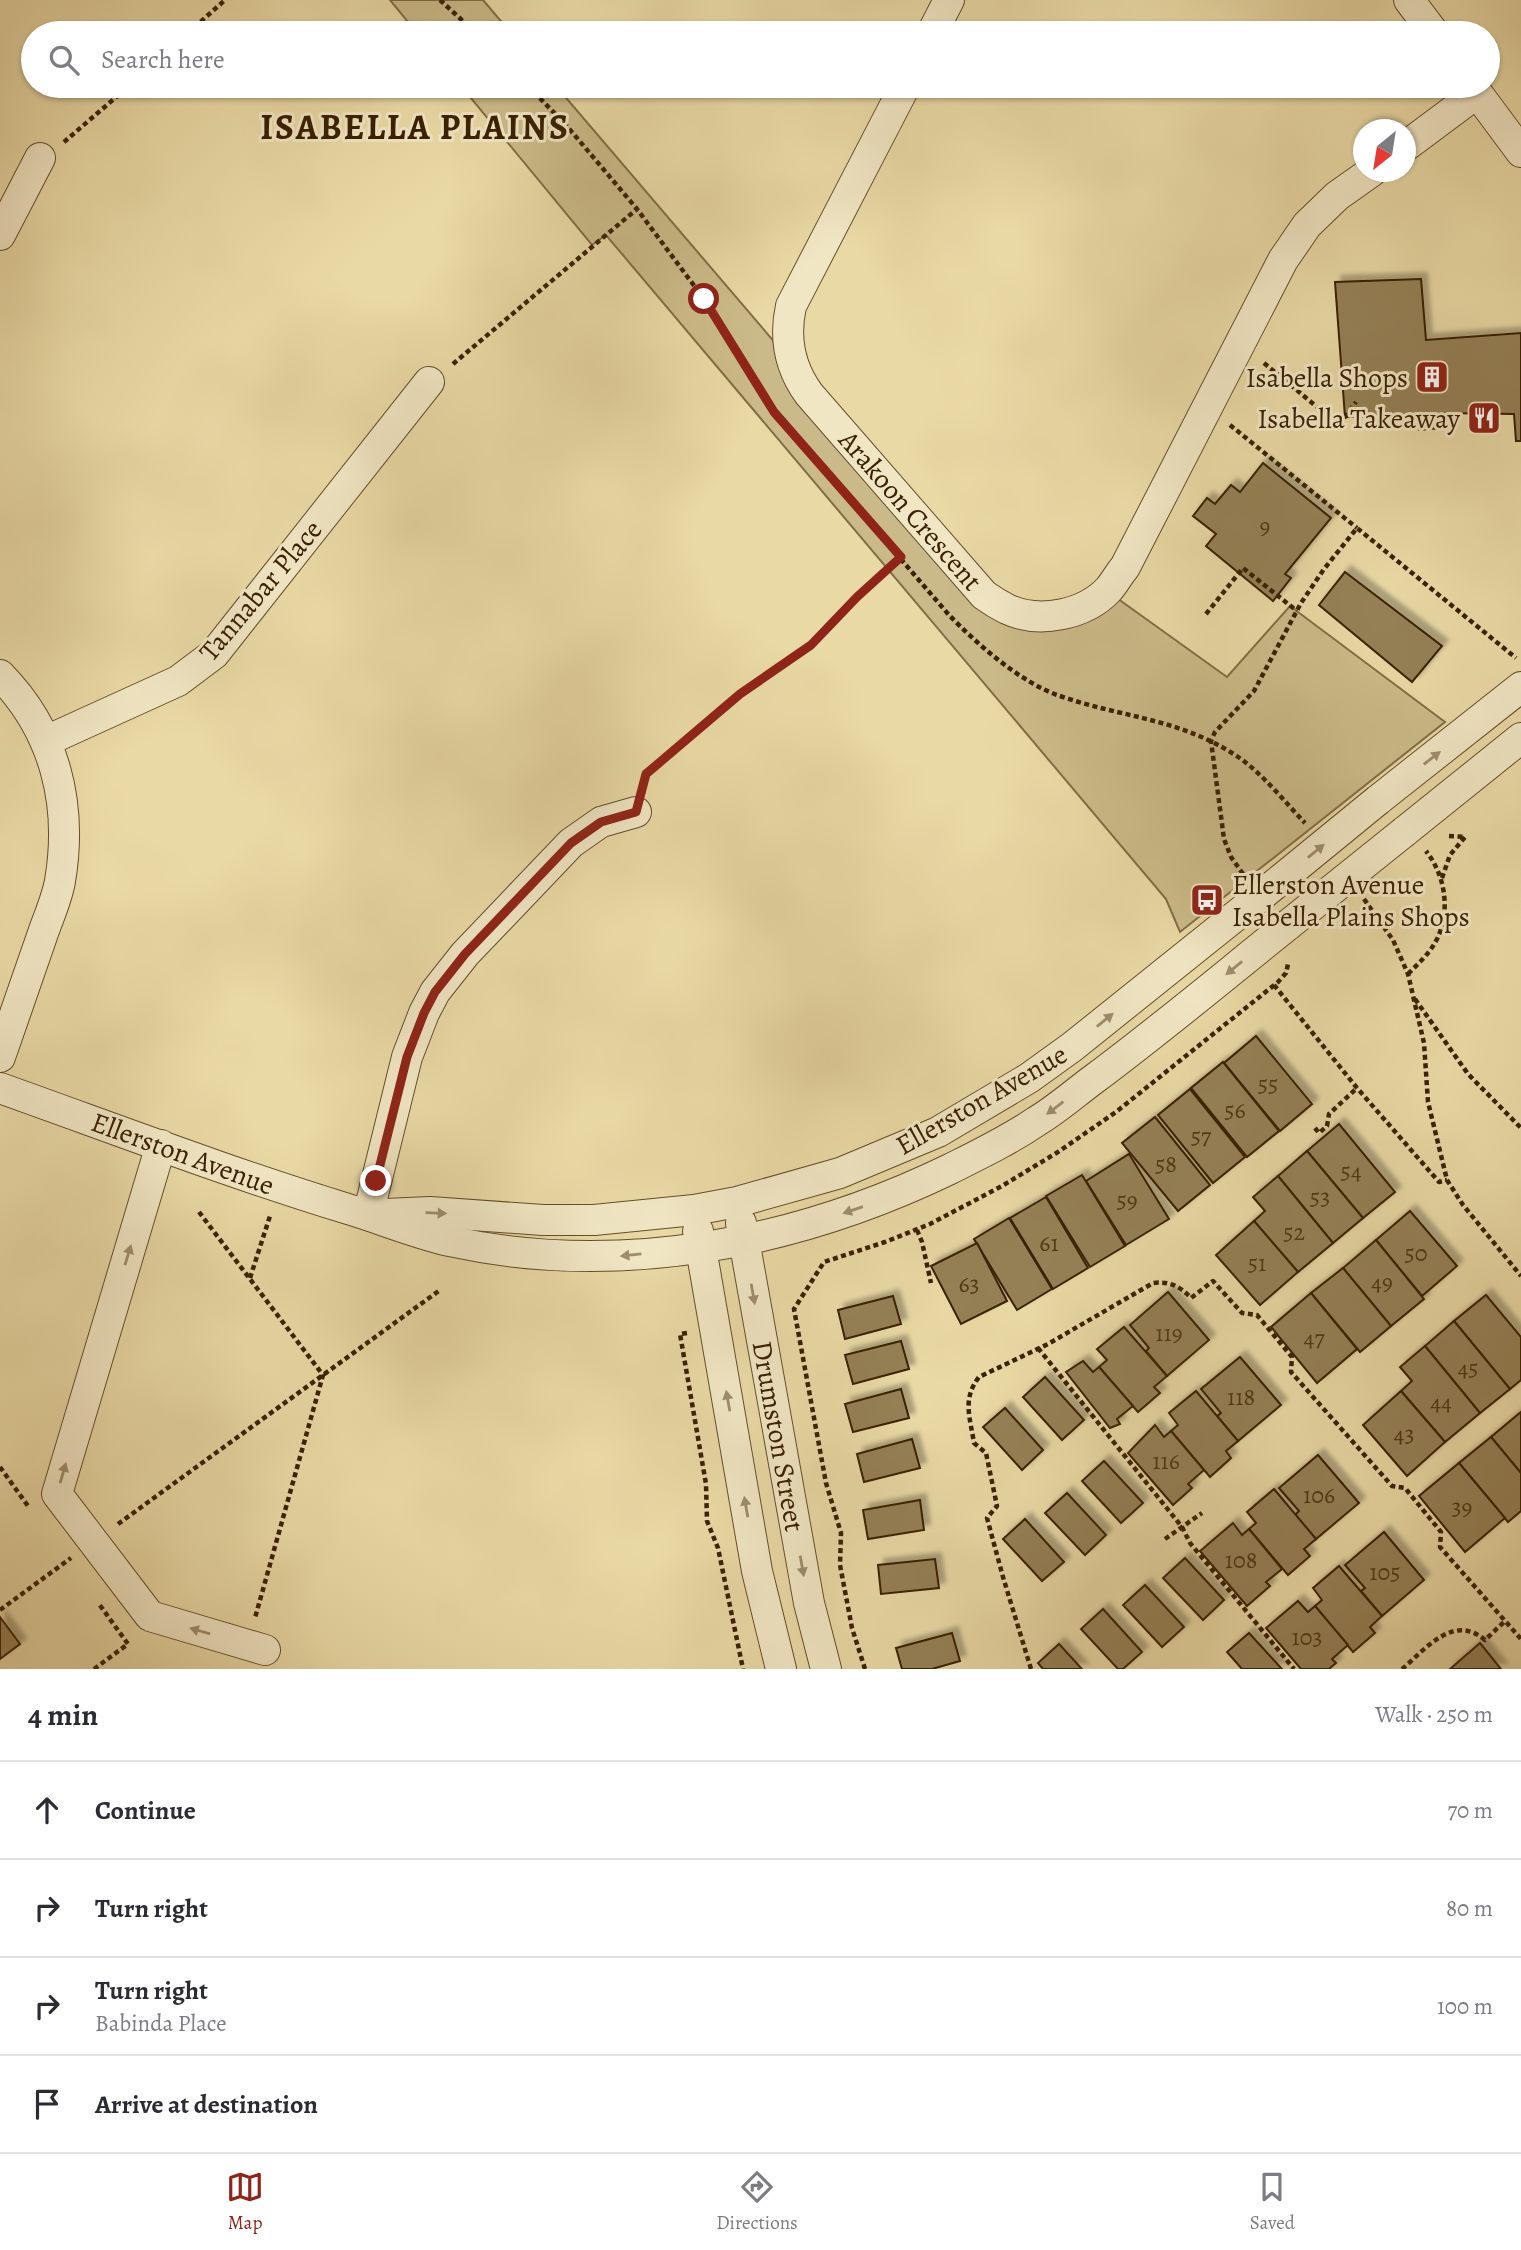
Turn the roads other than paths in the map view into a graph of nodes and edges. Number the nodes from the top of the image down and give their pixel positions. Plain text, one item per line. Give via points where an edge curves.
1 (949, 0) edge
2 (1409, 0) edge
3 (938, 21) edge
4 (1425, 21) edge
5 (899, 98) edge
6 (1464, 98) edge
7 (1482, 98) edge
8 (1416, 137) edge
9 (1521, 152) edge
10 (40, 158) road end
11 (1357, 182) edge
12 (0, 234) edge
13 (429, 382) road end
14 (0, 675) edge
15 (1521, 687) edge
16 (1521, 738) edge
17 (46, 741) junction
18 (636, 812) road end
19 (0, 1057) edge
20 (0, 1088) edge
21 (161, 1145) junction
22 (737, 1202) junction
23 (694, 1210) junction
24 (368, 1215) junction
25 (744, 1241) junction
26 (701, 1249) junction
27 (257, 1647) road end
28 (819, 1665) edge
29 (781, 1669) edge

1 - 3 street
2 - 4 street
5 - 11 street, Arakoon Crescent via 791,306 789,352 809,394 984,595 1009,610 1038,617 1082,608 1107,591 1125,567 1283,260 1307,225
6 - 8 street
7 - 9 street
10 - 12 street
13 - 17 street, Tannabar Place via 214,654 178,681
14 - 17 street via 19,695
22 -> 15 street, Ellerston Avenue, bridge via 840,1173 938,1132 1029,1078 1072,1047 1250,882 1378,800
16 -> 25 street, Ellerston Avenue, bridge via 1413,839 1289,939 1038,1121 993,1148 885,1199
17 - 19 street via 63,797 66,825 60,883
18 - 24 street via 601,822 571,843 435,992 407,1057
20 - 21 street, Ellerston Avenue
21 - 24 street, Ellerston Avenue
27 -> 21 street via 150,1616 57,1494
22 - 23 street, Ellerston Avenue
22 - 25 street, Drumston Street
24 -> 23 street, Ellerston Avenue via 430,1212 594,1220
23 - 26 street, Drumston Street
26 -> 24 street, Ellerston Avenue via 611,1257 528,1255 446,1241
25 - 26 street, Ellerston Avenue
25 -> 28 street, Drumston Street
29 -> 26 street, Drumston Street via 757,1571

